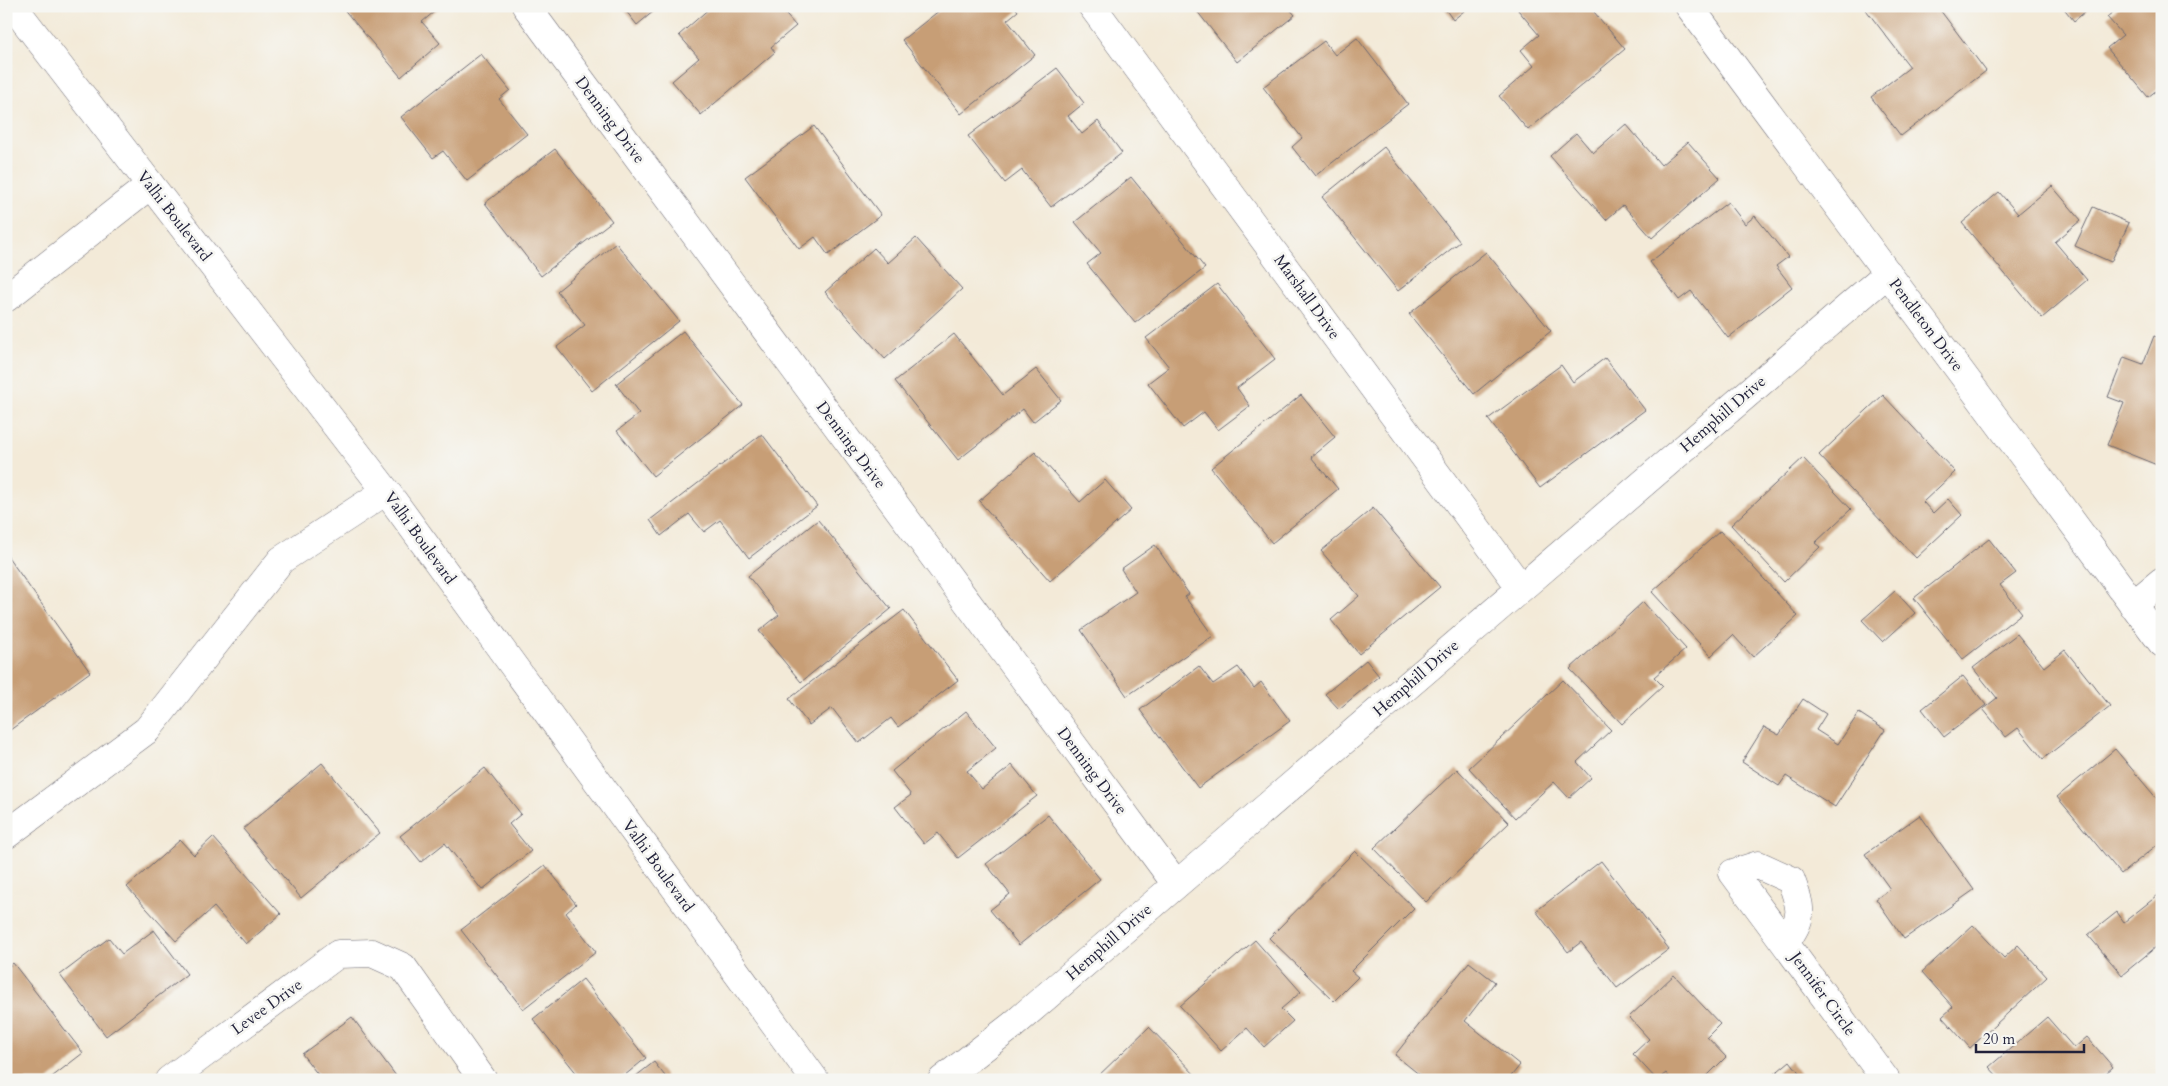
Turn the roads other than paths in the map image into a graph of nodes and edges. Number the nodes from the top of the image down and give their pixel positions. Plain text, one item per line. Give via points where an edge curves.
1 (12, 6) edge
2 (526, 6) edge
3 (1092, 6) edge
4 (1689, 6) edge
5 (6, 10) edge
6 (150, 185) junction
7 (1888, 274) junction
8 (6, 298) edge
9 (386, 492) junction
10 (2162, 581) edge
11 (1521, 588) junction
12 (2133, 605) junction
13 (2162, 643) edge
14 (6, 835) edge
15 (1176, 884) junction
16 (1785, 943) junction
17 (168, 1080) edge
18 (483, 1080) edge
19 (814, 1080) edge
20 (942, 1080) edge
21 (1886, 1080) edge

1 - 5 street
1 - 6 street, Valhi Boulevard
2 - 15 street, Denning Drive
3 - 11 street, Marshall Drive
4 - 7 street, Pendleton Drive
6 - 8 street
6 - 9 street, Valhi Boulevard
7 - 11 street, Hemphill Drive
7 - 12 street, Pendleton Drive
9 - 14 street via 281,560 147,730
9 - 19 street, Valhi Boulevard
10 - 12 street
11 - 15 street, Hemphill Drive
12 - 13 street, Pendleton Drive
15 - 20 street, Hemphill Drive via 1012,1025
16 - 16 street, Jennifer Circle via 1732,873 1758,865 1791,880 1800,905 1798,925
16 - 21 street, Jennifer Circle
17 - 18 street, Levee Drive via 338,954 372,953 403,968

